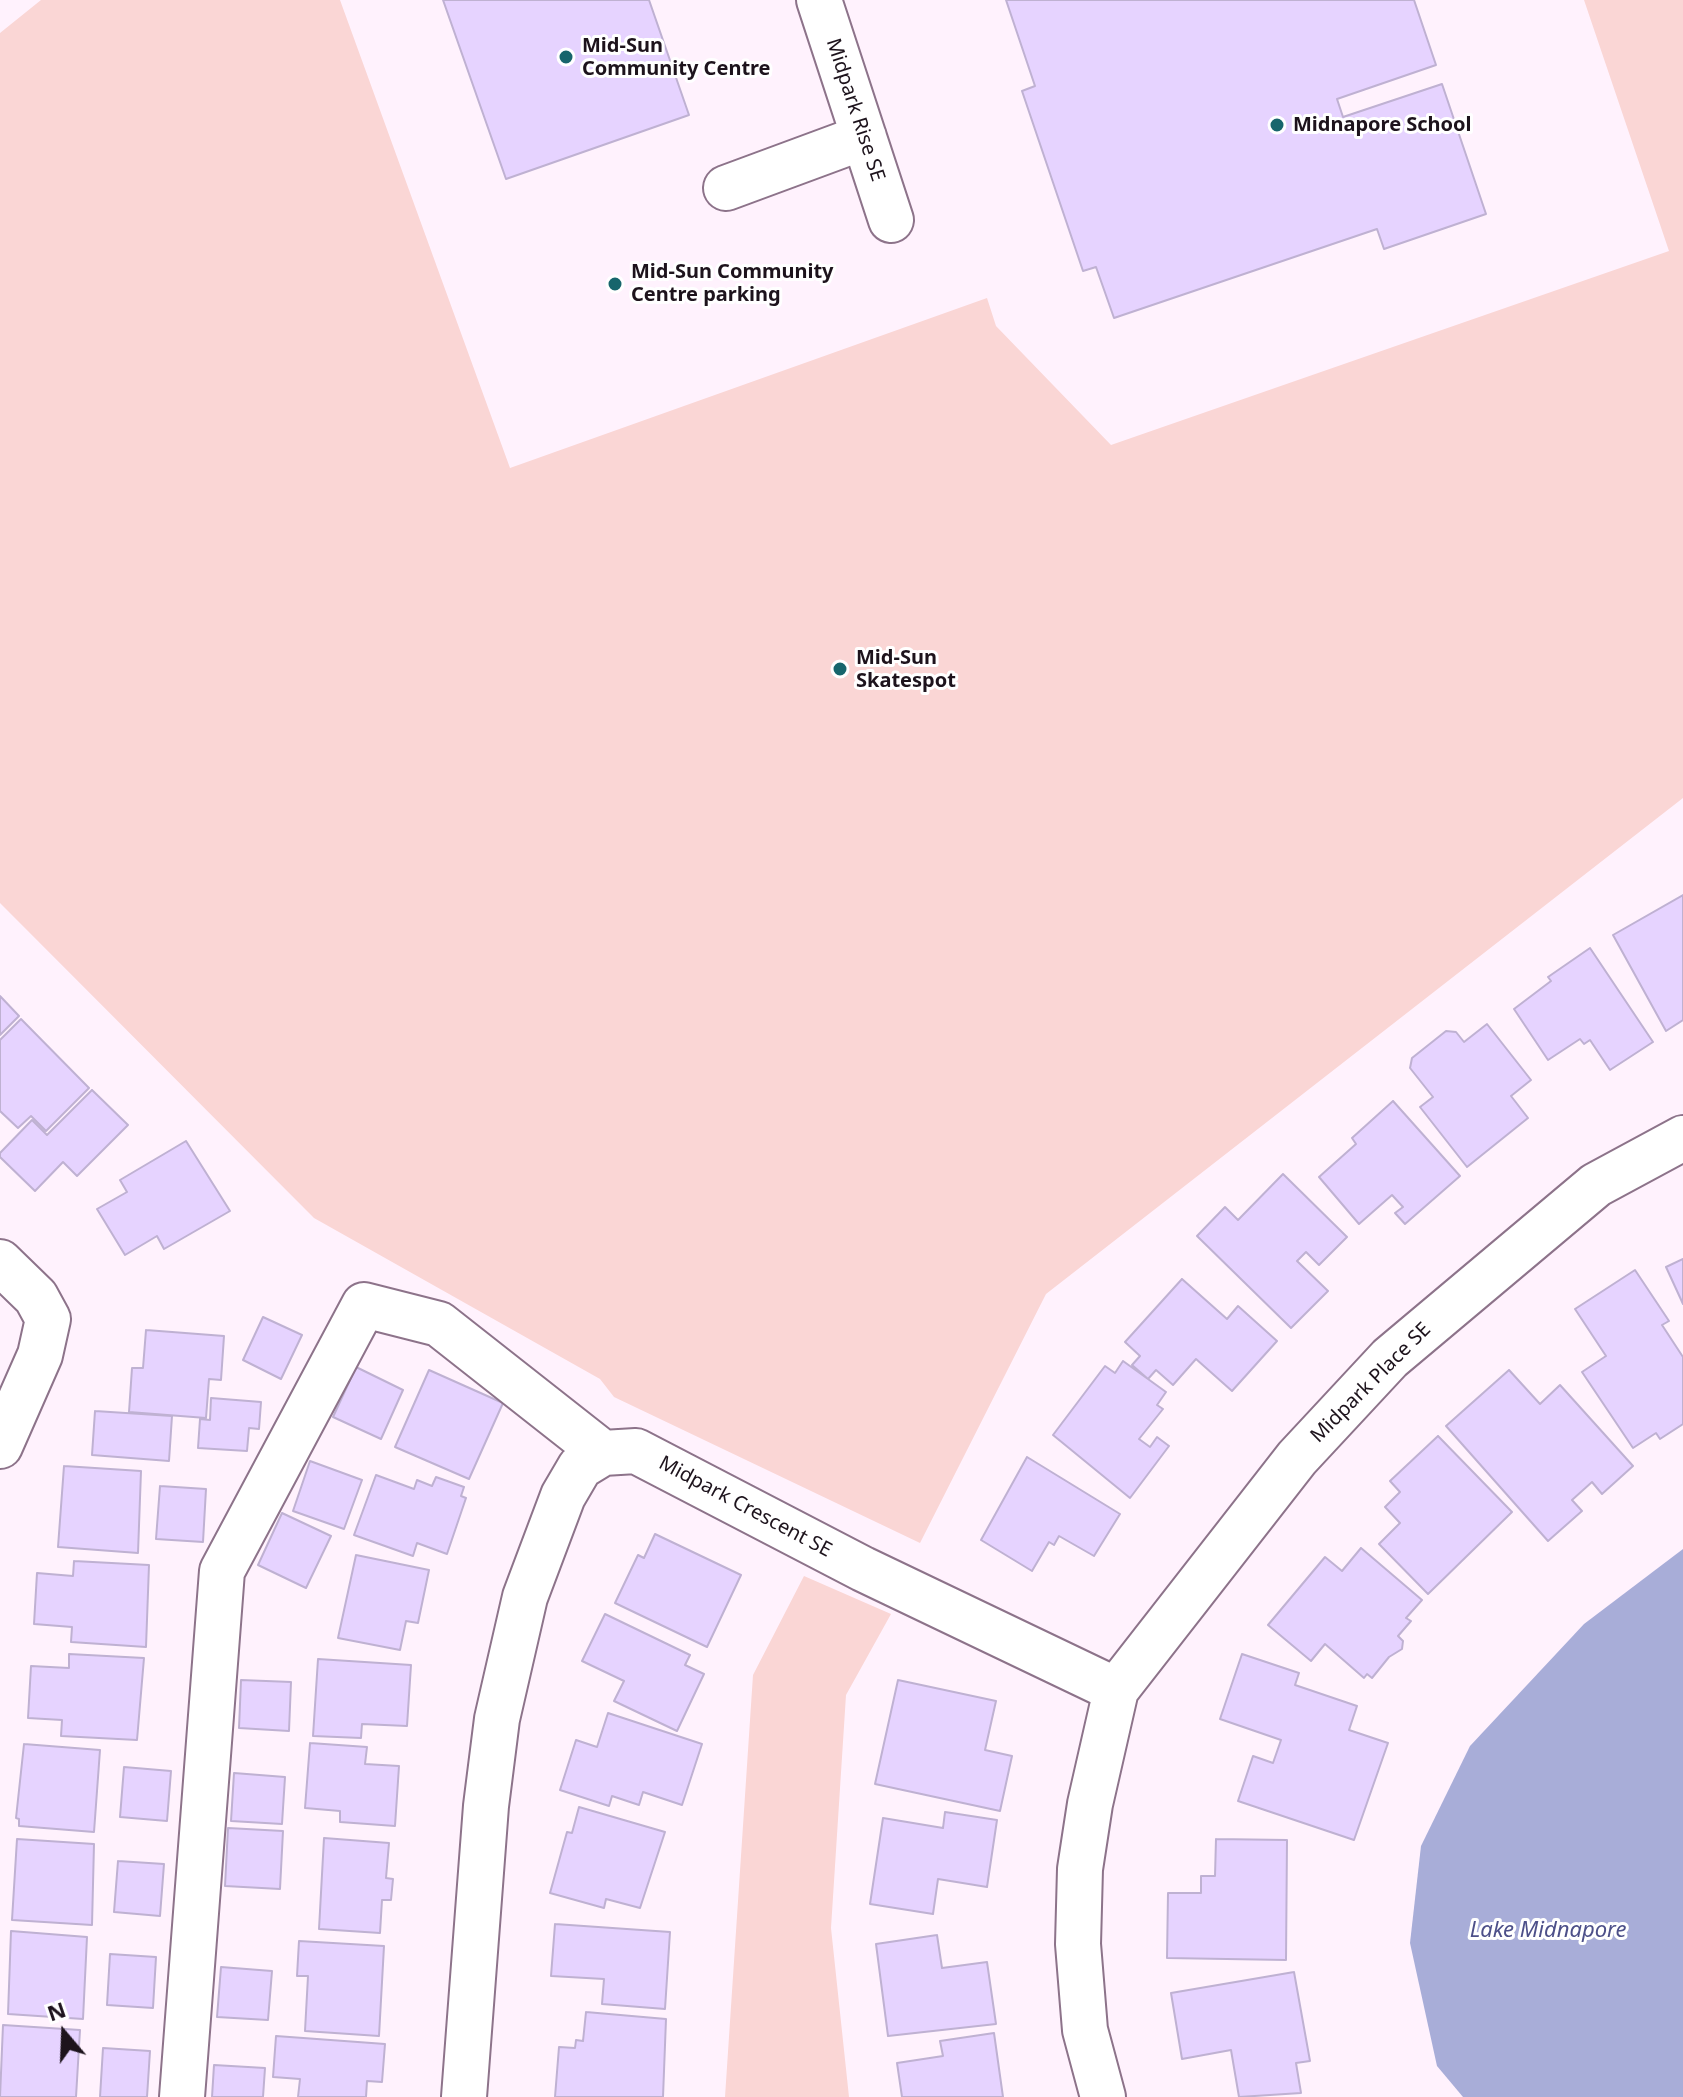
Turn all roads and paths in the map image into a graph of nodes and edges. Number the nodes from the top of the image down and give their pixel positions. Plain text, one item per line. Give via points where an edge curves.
1 (819, 0) edge
2 (864, 137) junction
3 (726, 188) dead end
4 (891, 220) dead end
5 (1683, 1138) edge
6 (0, 1262) edge
7 (0, 1446) edge
8 (603, 1453) junction
9 (1116, 1690) junction
10 (182, 2097) edge
11 (464, 2097) edge
12 (1103, 2097) edge

1 - 2 street, Midpark Rise SE
2 - 3 street
2 - 4 street, Midpark Rise SE
5 - 9 street, Midpark Place SE via 1596,1185 1390,1358 1297,1458
6 - 7 street via 36,1297 48,1319 40,1355
8 - 9 street, Midpark Crescent SE via 636,1451 656,1460 863,1569
8 - 10 street via 439,1324 364,1305 222,1571
8 - 11 street via 580,1467 563,1496 525,1597 497,1719
9 - 12 street via 1090,1804 1078,1929 1085,2030

